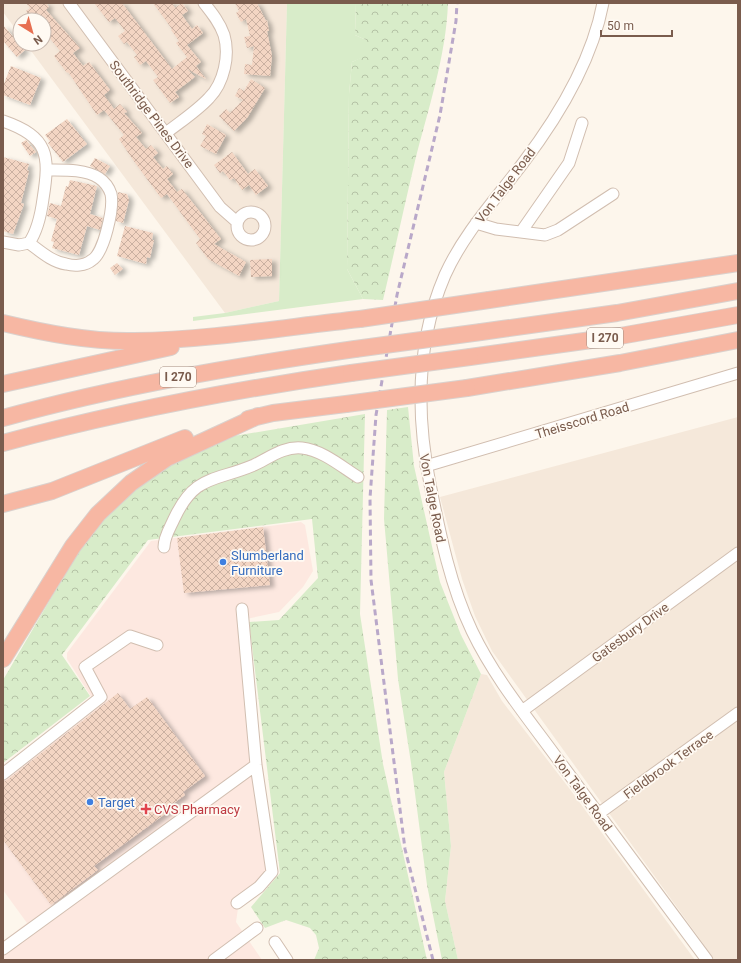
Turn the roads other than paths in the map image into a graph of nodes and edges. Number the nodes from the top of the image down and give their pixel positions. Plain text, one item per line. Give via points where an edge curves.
1 (69, 3) edge
2 (204, 3) edge
3 (603, 3) edge
4 (3, 121) edge
5 (582, 123) dead end
6 (166, 133) junction
7 (48, 170) junction
8 (613, 194) dead end
9 (237, 222) dead end
10 (476, 223) junction
11 (521, 232) junction
12 (3, 242) edge
13 (29, 243) junction
14 (738, 263) edge
15 (738, 291) edge
16 (738, 315) edge
17 (3, 323) edge
18 (223, 334) junction
19 (738, 340) edge
20 (738, 373) edge
21 (3, 384) edge
22 (258, 416) junction
23 (3, 418) edge
24 (3, 443) edge
25 (426, 466) junction
26 (358, 477) dead end
27 (4, 504) edge
28 (164, 547) dead end
29 (738, 553) edge
30 (242, 609) dead end
31 (157, 645) dead end
32 (3, 659) edge
33 (522, 711) junction
34 (738, 713) edge
35 (256, 765) junction
36 (3, 774) edge
37 (598, 814) junction
38 (238, 903) dead end
39 (257, 928) dead end
40 (275, 942) dead end
41 (3, 950) edge
42 (214, 960) edge
43 (287, 960) edge
44 (707, 960) edge

1 - 6 street, Southridge Pines Drive
2 - 6 street via 224,34 224,68 219,84 208,99
3 - 10 street, Von Talge Road via 585,60 562,102 524,161
4 - 7 street via 21,127 36,140 45,153
5 - 11 street via 569,163
6 - 9 street, Southridge Pines Drive via 220,207
7 - 13 street via 35,234
7 - 13 street via 87,172 108,186 112,200 105,238 94,260 78,265 54,261
8 - 11 street via 558,230 545,235
10 - 11 street via 496,230
10 - 25 street, Von Talge Road via 446,275 427,329 420,404
12 - 13 street via 19,245
14 - 18 highway, bridge via 360,318
15 - 23 highway, I 270, bridge via 617,313 264,362 161,380
16 - 24 highway, I 270, bridge via 620,336 256,387 153,406
17 - 18 highway via 39,332 81,338 134,341
18 - 21 highway
19 - 22 highway, bridge via 620,363 467,388
20 - 25 street, Theisscord Road
22 - 27 highway via 186,437 52,490
22 - 32 highway via 167,458 131,483 98,514 73,546
25 - 33 street, Von Talge Road via 446,558 458,597 488,660
26 - 28 street via 320,453 302,448 287,449 204,482 193,489 180,506 164,540
29 - 33 street, Gatesbury Drive
30 - 35 street
31 - 36 street via 130,636 85,667 102,698
33 - 37 street, Von Talge Road
34 - 37 street, Fieldbrook Terrace
35 - 38 street via 272,872 259,887
35 - 41 street
37 - 44 street, Von Talge Road
39 - 42 street
40 - 43 street

